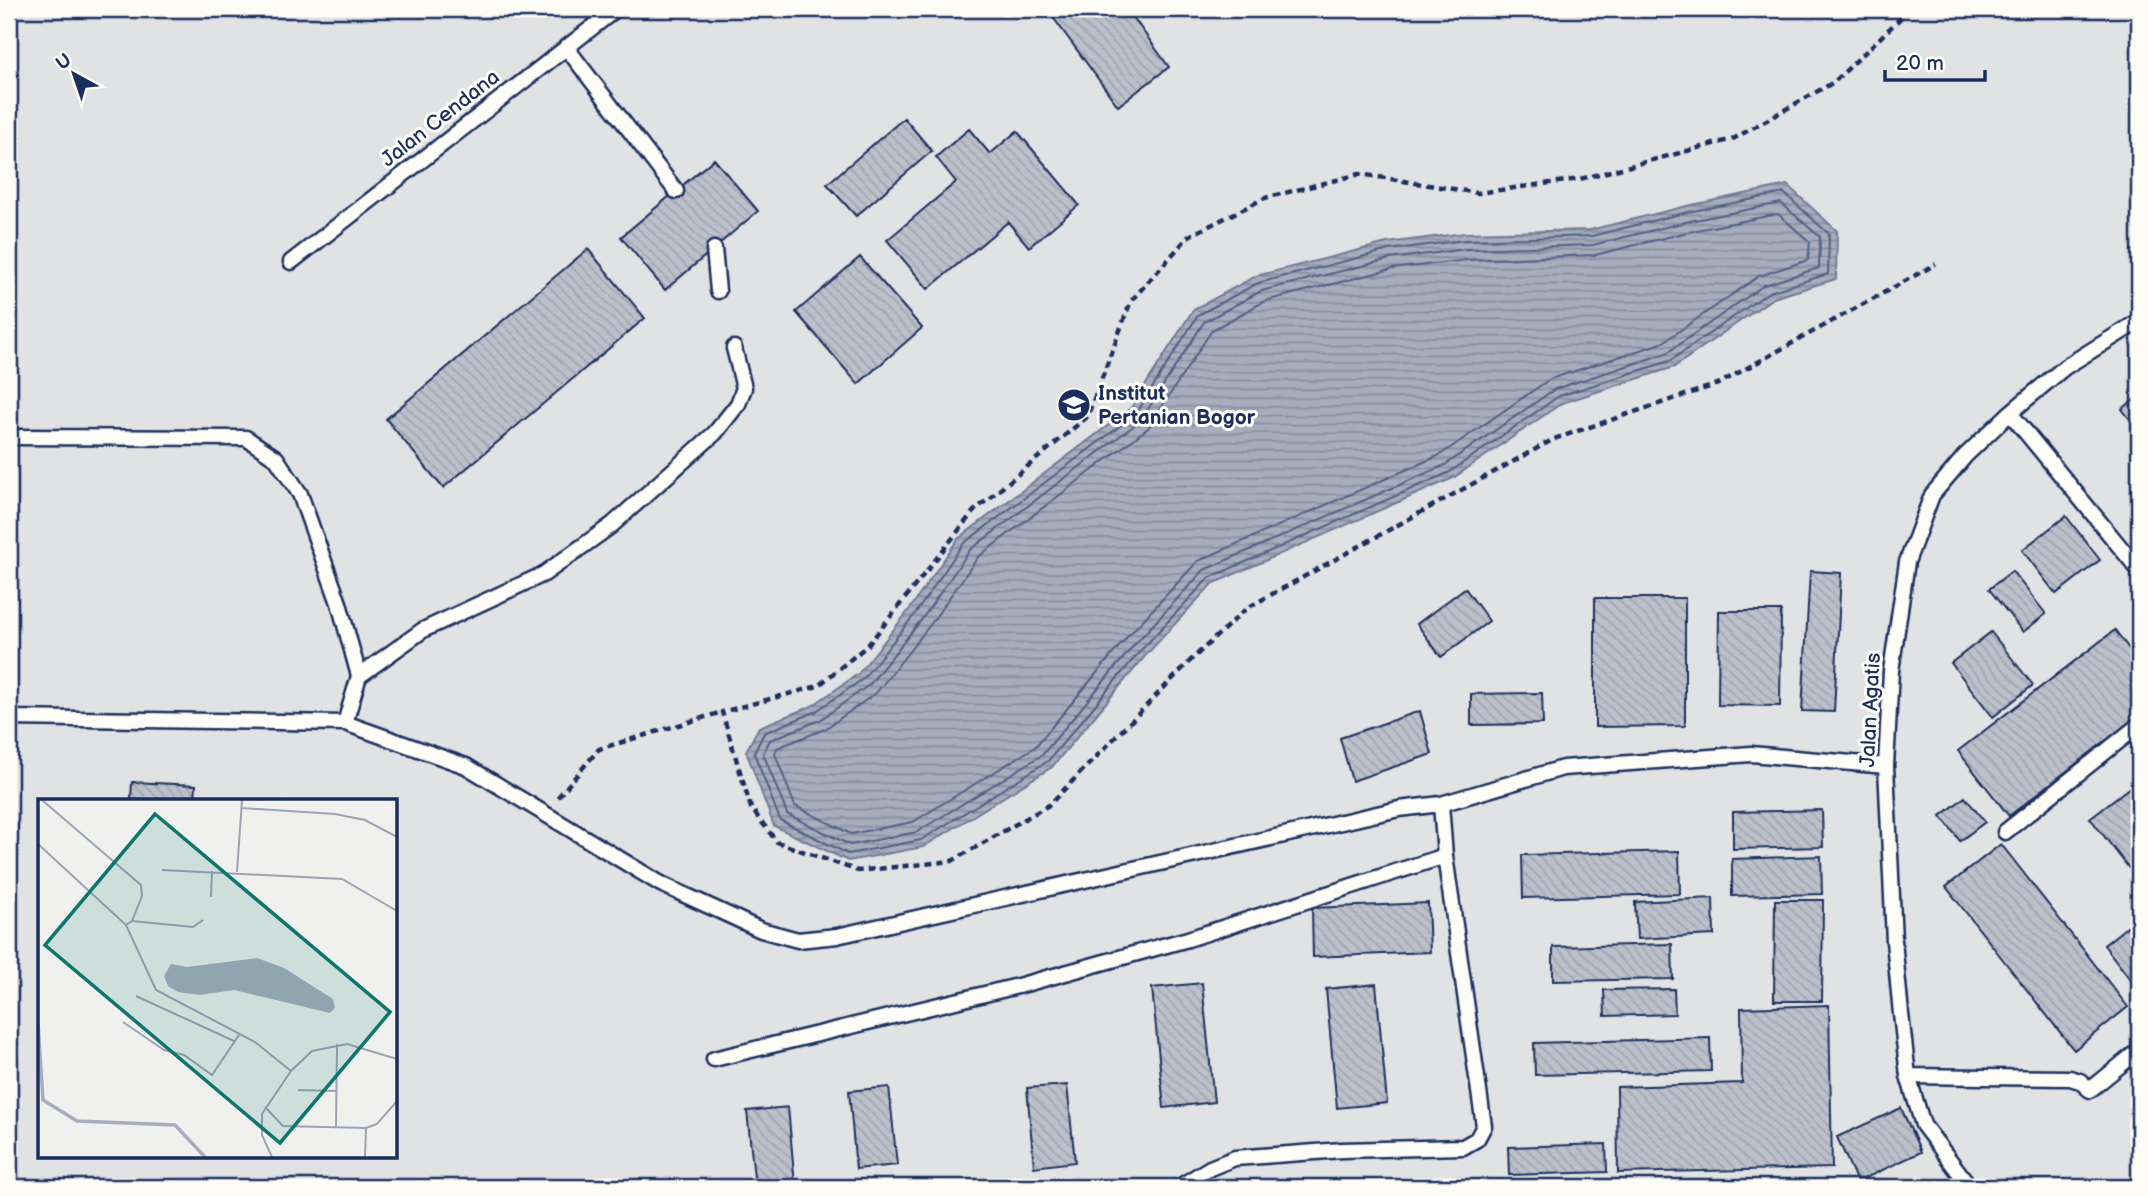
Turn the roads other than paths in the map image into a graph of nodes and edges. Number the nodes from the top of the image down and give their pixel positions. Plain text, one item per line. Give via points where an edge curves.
1 (616, 9) edge
2 (566, 47) junction
3 (676, 191) dead end
4 (714, 248) dead end
5 (291, 262) dead end
6 (718, 291) dead end
7 (2139, 321) edge
8 (734, 348) dead end
9 (2010, 413) junction
10 (9, 437) edge
11 (2139, 570) edge
12 (359, 676) junction
13 (9, 718) edge
14 (345, 723) junction
15 (2139, 725) edge
16 (1886, 766) junction
17 (1441, 804) junction
18 (2005, 832) dead end
19 (1446, 856) junction
20 (2139, 1050) edge
21 (714, 1059) dead end
22 (1908, 1076) junction
23 (1178, 1187) edge
24 (1970, 1187) edge

1 - 2 lane, Jalan Cendana
2 - 3 lane
2 - 5 lane, Jalan Cendana
4 - 6 lane
7 - 9 lane, Jalan Agatis via 2065,367
8 - 12 lane via 744,388 738,404 715,433 612,525 544,574 423,630
9 - 11 lane
9 - 16 lane, Jalan Agatis via 1932,495 1907,562 1891,671
10 - 12 lane via 246,438 276,458 300,494
12 - 14 lane
13 - 14 lane
14 - 17 lane via 466,766 660,884 761,930 798,940 837,936 1399,809
15 - 18 lane
16 - 17 lane via 1751,754 1563,768
16 - 22 lane, Jalan Agatis via 1894,941
17 - 19 lane
19 - 21 lane via 1188,940
19 - 23 lane via 1484,1126 1478,1139 1463,1147 1235,1158
20 - 22 lane via 2090,1090 2070,1078
22 - 24 lane, Jalan Agatis via 1923,1125

